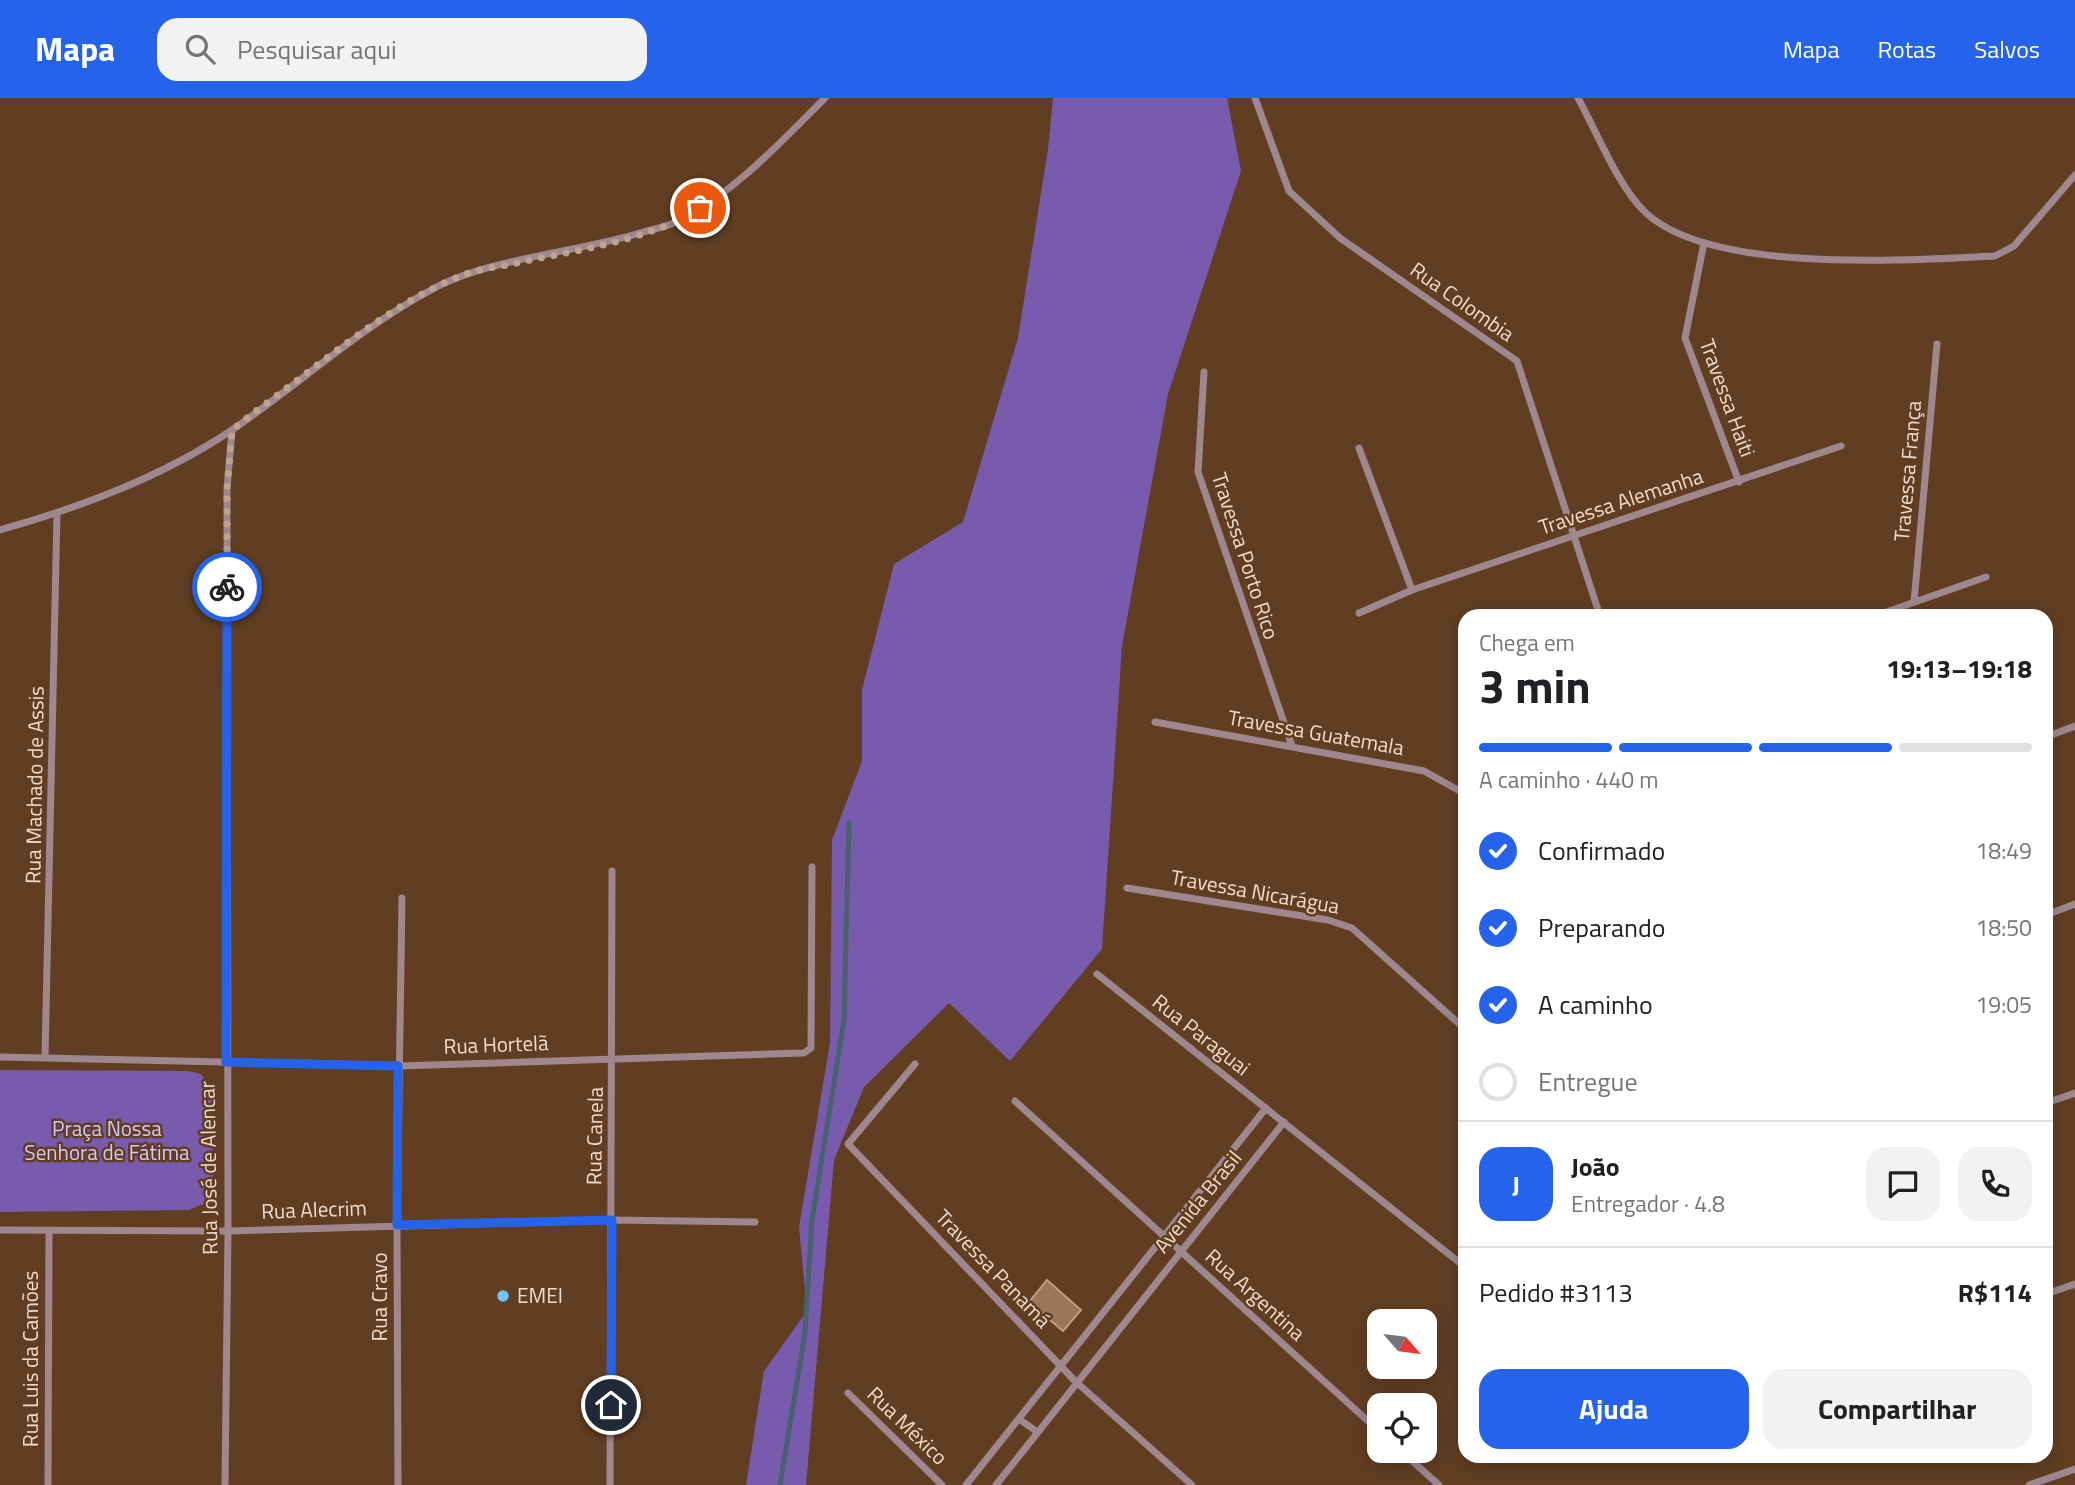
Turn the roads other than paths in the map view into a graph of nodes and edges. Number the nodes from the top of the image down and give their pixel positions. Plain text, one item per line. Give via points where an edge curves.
1 (825, 98) edge
2 (1255, 98) edge
3 (1578, 98) edge
4 (2075, 175) edge
5 (1704, 243) junction
6 (1937, 344) dead end
7 (1204, 372) dead end
8 (232, 430) junction
9 (1841, 446) dead end
10 (1359, 448) dead end
11 (1739, 482) junction
12 (57, 514) junction
13 (0, 530) edge
14 (1572, 536) junction
15 (1986, 577) dead end
16 (1412, 590) junction
17 (1914, 602) junction
18 (1598, 609) edge
19 (1894, 609) edge
20 (1359, 613) dead end
21 (1155, 722) dead end
22 (2075, 726) edge
23 (2053, 734) edge
24 (1292, 746) junction
25 (1458, 790) edge
26 (812, 867) dead end
27 (612, 871) dead end
28 (1126, 888) dead end
29 (402, 898) dead end
30 (2074, 908) edge
31 (2053, 913) edge
32 (1097, 974) dead end
33 (1458, 1023) edge
34 (0, 1057) edge
35 (46, 1057) junction
36 (614, 1059) junction
37 (226, 1062) junction
38 (915, 1064) dead end
39 (398, 1066) junction
40 (2075, 1093) edge
41 (1015, 1101) dead end
42 (2053, 1101) edge
43 (1266, 1108) junction
44 (1284, 1122) junction
45 (612, 1220) junction
46 (755, 1222) dead end
47 (397, 1225) junction
48 (0, 1230) edge
49 (228, 1231) junction
50 (49, 1233) junction
51 (1165, 1237) junction
52 (1181, 1252) junction
53 (1458, 1261) edge
54 (2075, 1284) edge
55 (2053, 1292) edge
56 (1061, 1367) junction
57 (1075, 1381) junction
58 (848, 1393) dead end
59 (1019, 1419) junction
60 (1367, 1420) edge
61 (1036, 1431) junction
62 (1414, 1463) edge
63 (2075, 1469) edge
64 (48, 1485) edge
65 (225, 1485) edge
66 (398, 1485) edge
67 (610, 1485) edge
68 (942, 1485) edge
69 (966, 1485) edge
70 (996, 1485) edge
71 (1192, 1485) edge
72 (1439, 1485) edge
73 (2029, 1485) edge

1 - 8 street via 769,155 722,194 679,221 468,274 432,289
2 - 14 street, Rua Colombia via 1289,191 1340,238 1517,361
3 - 5 street via 1644,211 1662,226
4 - 5 street via 2014,246 1994,256 1790,260
5 - 11 street, Travessa Haiti via 1685,338
6 - 17 street, Travessa França
7 - 24 street, Travessa Porto Rico via 1198,472
8 - 12 street via 137,482
8 - 37 street, Rua José de Alencar via 227,503
9 - 11 street, Travessa Alemanha
10 - 16 street
11 - 14 street, Travessa Alemanha
12 - 13 street
12 - 35 street, Rua Machado de Assis
14 - 16 street, Travessa Alemanha
14 - 18 street, Rua Colombia
15 - 17 street
16 - 20 street, Travessa Alemanha
17 - 19 street
21 - 24 street, Travessa Guatemala
22 - 23 street
24 - 25 street, Travessa Guatemala via 1424,771
26 - 36 street, Rua Hortelã via 811,1048 804,1053
27 - 36 street, Rua Canela
28 - 33 street, Travessa Nicarágua via 1328,920 1352,928
29 - 39 street, Rua Cravo
30 - 31 street
32 - 43 street, Rua Paraguai
34 - 35 street, Rua Hortelã
35 - 37 street, Rua Hortelã
36 - 39 street, Rua Hortelã
36 - 45 street, Rua Canela
37 - 39 street, Rua Hortelã
37 - 49 street, Rua José de Alencar
38 - 56 street, Travessa Panamá via 848,1144
39 - 47 street, Rua Cravo
40 - 42 street
41 - 51 street, Rua Argentina
43 - 44 street, Rua Paraguai
43 - 51 street, Avenida Brasil
44 - 52 street, Avenida Brasil
44 - 53 street
45 - 46 street, Rua Alecrim
45 - 47 street, Rua Alecrim
45 - 67 street, Rua Canela
47 - 49 street, Rua Alecrim
47 - 66 street, Rua Cravo
48 - 50 street, Rua Alecrim
49 - 50 street, Rua Alecrim
49 - 65 street, Rua José de Alencar
50 - 64 street, Rua Luis da Camões
51 - 52 street, Rua Argentina
51 - 56 street, Avenida Brasil
52 - 57 street, Avenida Brasil
52 - 60 street, Rua Argentina
54 - 55 street
56 - 57 street, Travessa Panamá
56 - 59 street, Avenida Brasil
57 - 61 street, Avenida Brasil
57 - 71 street, Travessa Panamá
58 - 68 street, Rua México
59 - 61 street
59 - 69 street, Avenida Brasil
61 - 70 street, Avenida Brasil
62 - 72 street
63 - 73 street

